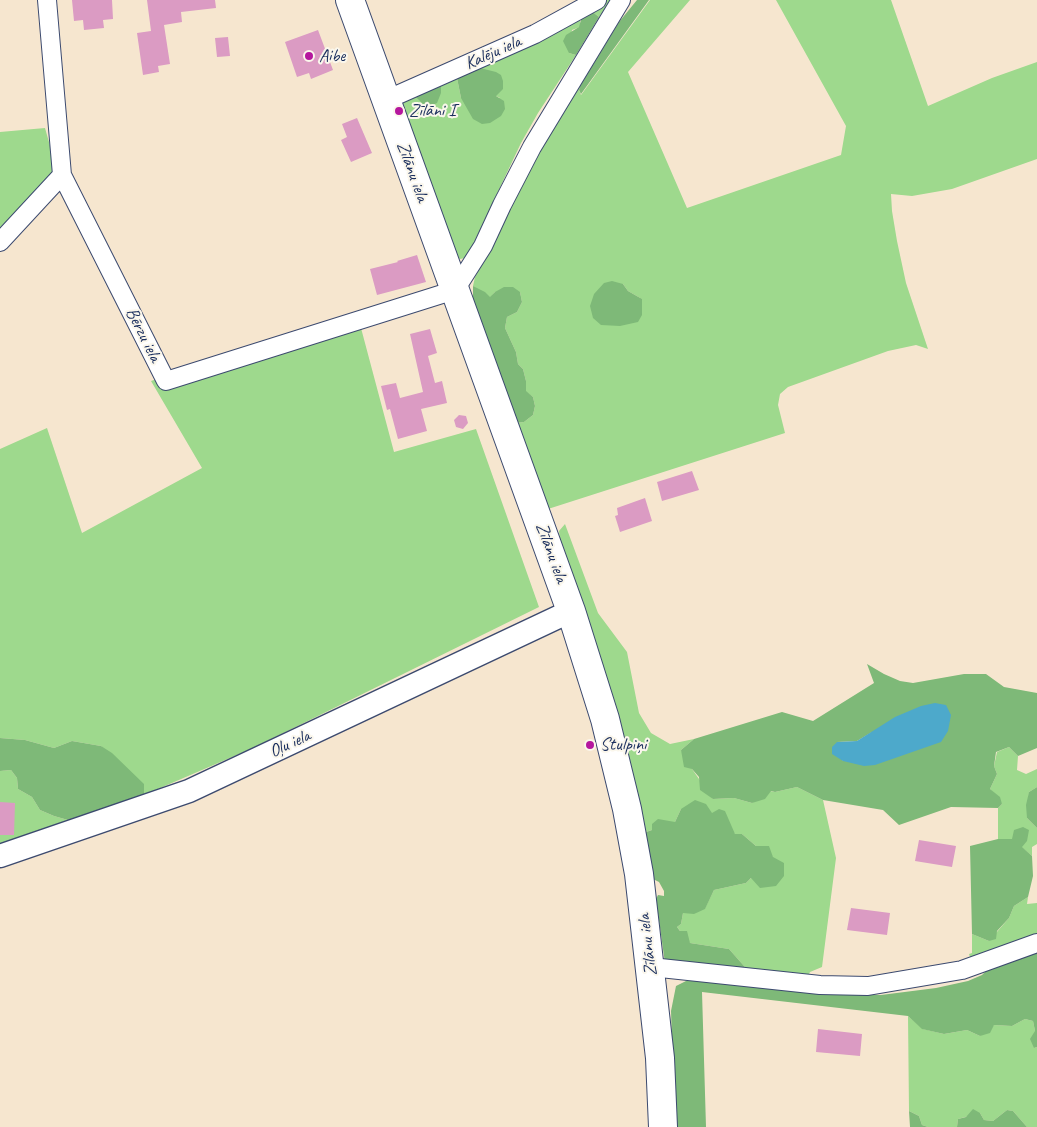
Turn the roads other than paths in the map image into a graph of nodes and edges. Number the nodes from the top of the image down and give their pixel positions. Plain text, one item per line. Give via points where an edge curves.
1 (47, 0) edge
2 (350, 0) edge
3 (597, 0) edge
4 (621, 0) edge
5 (386, 100) junction
6 (62, 175) junction
7 (0, 242) edge
8 (455, 290) junction
9 (572, 611) junction
10 (0, 856) edge
11 (1037, 943) edge
12 (650, 967) junction
13 (663, 1127) edge

1 - 6 street, Bērzu iela
2 - 5 highway, Zīlānu iela
3 - 5 street, Kalēju iela via 535,34
4 - 8 street via 532,147 483,246
5 - 8 highway, Zīlānu iela
6 - 7 street
6 - 8 street, Bērzu iela via 166,381
8 - 9 highway, Zīlānu iela
9 - 10 street, Oļu iela via 189,791
9 - 12 highway, Zīlānu iela via 605,719 627,809 639,874
11 - 12 street via 962,970 868,986 820,985
12 - 13 highway, Zīlānu iela via 660,1058

